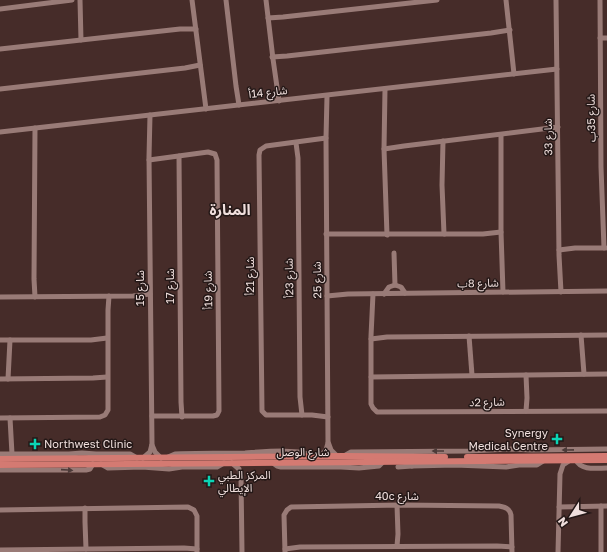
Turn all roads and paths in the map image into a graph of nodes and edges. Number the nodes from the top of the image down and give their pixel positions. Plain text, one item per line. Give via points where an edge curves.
1 (72, 0) edge
2 (76, 0) edge
3 (80, 0) edge
4 (192, 0) edge
5 (226, 0) edge
6 (266, 0) edge
7 (438, 0) edge
8 (506, 0) edge
9 (556, 0) edge
10 (600, 0) edge
11 (387, 3) edge
12 (0, 9) edge
13 (80, 14) junction
14 (268, 19) junction
15 (196, 27) junction
16 (510, 31) junction
17 (600, 37) junction
18 (607, 37) edge
19 (83, 40) junction
20 (0, 49) edge
21 (273, 58) junction
22 (200, 66) junction
23 (557, 70) junction
24 (515, 74) junction
25 (0, 89) edge
26 (384, 89) junction
27 (326, 96) junction
28 (278, 101) junction
29 (238, 106) junction
30 (205, 109) junction
31 (149, 116) junction
32 (33, 129) junction
33 (558, 129) junction
34 (0, 132) edge
35 (500, 135) junction
36 (326, 140) junction
37 (442, 141) junction
38 (298, 142) junction
39 (604, 145) edge
40 (384, 148) junction
41 (178, 156) junction
42 (149, 159) junction
43 (443, 234) junction
44 (501, 234) junction
45 (385, 235) junction
46 (327, 236) junction
47 (604, 248) edge
48 (559, 249) junction
49 (394, 253) dead end
50 (395, 285) junction
51 (607, 291) edge
52 (502, 292) junction
53 (560, 292) junction
54 (405, 293) junction
55 (327, 294) junction
56 (371, 294) junction
57 (384, 294) junction
58 (108, 296) junction
59 (150, 296) junction
60 (0, 297) edge
61 (33, 297) junction
62 (582, 335) junction
63 (607, 335) edge
64 (470, 336) junction
65 (371, 337) junction
66 (107, 339) junction
67 (0, 340) edge
68 (8, 340) junction
69 (583, 374) junction
70 (607, 374) edge
71 (471, 375) junction
72 (527, 375) junction
73 (371, 376) junction
74 (107, 378) junction
75 (0, 379) edge
76 (9, 379) junction
77 (527, 411) junction
78 (607, 411) edge
79 (301, 415) junction
80 (328, 415) junction
81 (152, 417) junction
82 (179, 417) junction
83 (0, 418) edge
84 (10, 418) junction
85 (328, 442) junction
86 (152, 444) junction
87 (607, 449) edge
88 (0, 454) edge
89 (12, 454) junction
90 (320, 456) junction
91 (336, 456) junction
92 (344, 456) junction
93 (607, 456) edge
94 (140, 458) junction
95 (165, 458) junction
96 (0, 459) edge
97 (553, 460) junction
98 (573, 460) junction
99 (607, 460) edge
100 (232, 463) junction
101 (250, 463) junction
102 (93, 464) junction
103 (409, 464) junction
104 (0, 465) edge
105 (398, 467) dead end
106 (607, 468) edge
107 (0, 470) edge
108 (560, 474) junction
109 (241, 478) junction
110 (398, 505) junction
111 (559, 506) junction
112 (604, 506) edge
113 (84, 508) junction
114 (0, 510) edge
115 (399, 546) junction
116 (512, 548) edge
117 (84, 549) junction
118 (197, 549) edge
119 (285, 549) edge
120 (0, 550) edge
121 (242, 552) edge
122 (558, 552) edge
123 (601, 552) edge

1 - 12 street
2 - 13 street
3 - 13 street
4 - 15 street
5 - 29 street
6 - 14 street
7 - 11 street
8 - 16 street
9 - 23 street, شارع 33
10 - 17 street, شارع 35ب
11 - 14 street
13 - 19 street
14 - 21 street
15 - 19 street
15 - 22 street
16 - 21 street
16 - 24 street
17 - 18 street
17 - 39 street, شارع 35ب
19 - 20 street
21 - 28 street
22 - 25 street
22 - 30 street
23 - 24 street, شارع 14أ
23 - 33 street, شارع 33
24 - 26 street, شارع 14أ
26 - 27 street, شارع 14أ
26 - 40 street
27 - 28 street, شارع 14أ
27 - 36 street, شارع 25
28 - 29 street, شارع 14أ
29 - 30 street, شارع 14أ
30 - 31 street, شارع 14أ
31 - 32 street, شارع 14أ
31 - 42 street, شارع 15
32 - 34 street, شارع 14أ
32 - 61 street
33 - 35 street
33 - 48 street, شارع 33
35 - 37 street
35 - 44 street
36 - 38 street
36 - 46 street, شارع 25
37 - 40 street
37 - 43 street
38 - 79 street, شارع 23أ
38 - 79 street, شارع 21أ via 266,146 259,154 261,410 266,415
39 - 47 street, شارع 35ب
40 - 45 street
41 - 42 street
41 - 82 street, شارع 17 via 181,402
41 - 82 street, شارع 19أ via 210,152 215,154 217,160 220,410 213,416
42 - 59 street, شارع 15
43 - 44 street
43 - 45 street
44 - 52 street
45 - 46 street
46 - 55 street, شارع 25
47 - 48 street
48 - 53 street, شارع 33
49 - 50 street
50 - 54 street via 401,287
50 - 57 street via 389,287
51 - 53 street, شارع 8ب
52 - 53 street, شارع 8ب
52 - 54 street, شارع 8ب
54 - 57 street, شارع 8ب
55 - 56 street, شارع 8ب
55 - 80 street, شارع 25
56 - 57 street, شارع 8ب
56 - 65 street
58 - 59 street
58 - 61 street
58 - 66 street
59 - 81 street, شارع 15
60 - 61 street
62 - 63 street
62 - 64 street
62 - 69 street
64 - 65 street
64 - 71 street
65 - 73 street
66 - 68 street
66 - 74 street
67 - 68 street
68 - 76 street
69 - 70 street
69 - 72 street
71 - 72 street
71 - 73 street
72 - 77 street
73 - 77 street, شارع 2د via 371,404 374,410 380,413
74 - 76 street
74 - 84 street via 108,410 104,416
75 - 76 street
77 - 78 street, شارع 2د
79 - 80 street
80 - 85 street, شارع 25
81 - 82 street
81 - 86 street, شارع 15
83 - 84 street
84 - 89 street
85 - 90 street, شارع 25 via 326,450
85 - 91 street, شارع 25
86 - 94 street via 150,452
86 - 95 street via 155,452
87 -> 92 street via 351,452
88 - 89 street
89 - 94 street via 82,452 130,454
90 - 91 main road, شارع الوصل
90 - 95 main road, شارع الوصل
91 - 92 main road, شارع الوصل
92 - 93 main road, شارع الوصل
94 - 95 main road, شارع الوصل
94 - 96 main road, شارع الوصل
97 - 98 main road, شارع الوصل
97 - 103 main road, شارع الوصل
97 - 108 street
98 - 99 main road, شارع الوصل
98 - 106 street via 582,467
98 - 108 street via 563,465
100 - 101 main road, شارع الوصل
100 - 102 main road, شارع الوصل
100 - 109 street via 239,469
101 - 103 main road, شارع الوصل
101 - 109 street via 243,469
102 - 104 main road, شارع الوصل
107 -> 102 street via 86,470
103 - 105 street
108 - 111 street
109 - 121 street
110 - 115 street
110 - 116 street, 40c شارع via 499,506 508,509 511,516
110 - 119 street, 40c شارع via 294,506 287,510 284,518
111 - 112 street
111 - 122 street
112 - 123 street
113 - 114 street
113 - 117 street
113 - 118 street via 188,507 194,510 197,516
115 - 116 street
115 - 119 street
117 - 118 street
117 - 120 street

